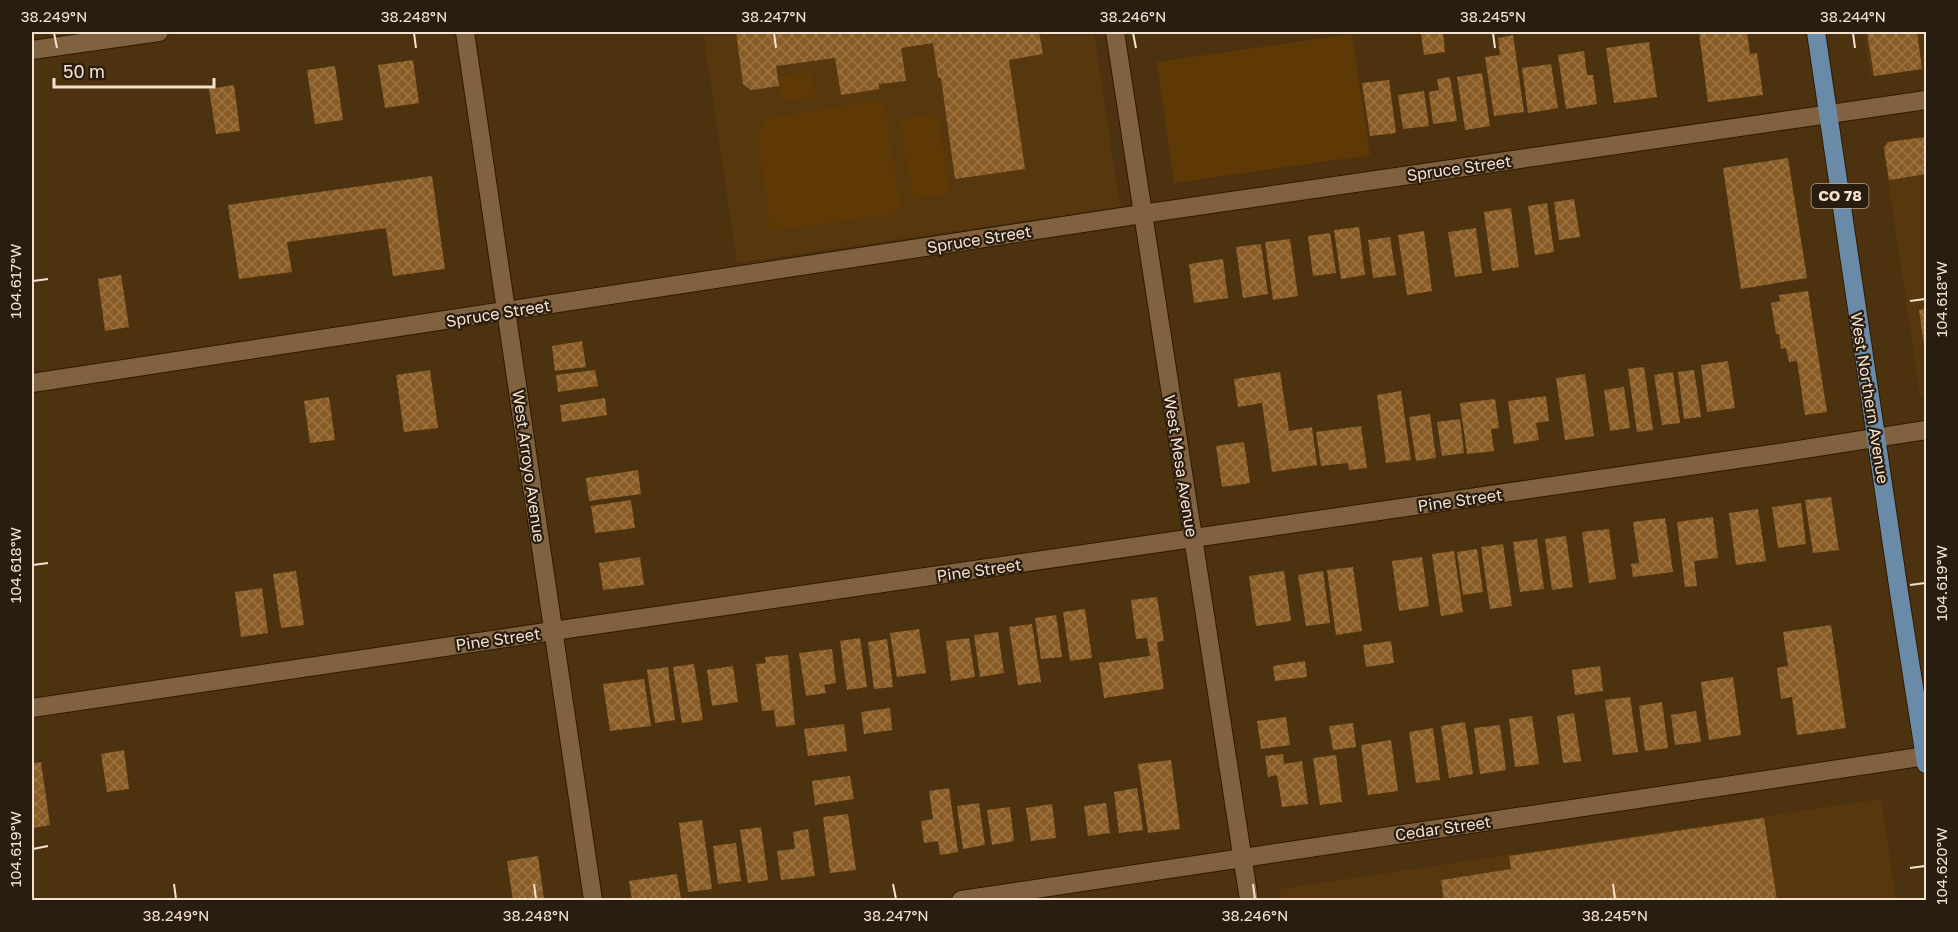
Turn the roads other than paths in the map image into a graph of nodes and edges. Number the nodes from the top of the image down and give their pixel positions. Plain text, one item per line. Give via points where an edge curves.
1 (159, 32) edge
2 (465, 32) edge
3 (1115, 32) edge
4 (1816, 32) edge
5 (32, 50) edge
6 (1926, 100) edge
7 (1828, 114) junction
8 (1142, 214) junction
9 (506, 312) junction
10 (32, 383) edge
11 (1926, 430) edge
12 (1876, 437) junction
13 (1192, 539) junction
14 (553, 631) junction
15 (32, 708) edge
16 (1926, 760) edge
17 (1242, 858) junction
18 (593, 900) edge
19 (961, 900) edge
20 (1249, 900) edge

1 - 5 street
2 - 9 street, West Arroyo Avenue
3 - 8 street, West Mesa Avenue
4 - 7 main road, West Northern Avenue / CO 78
6 - 7 street, Spruce Street
7 - 8 street, Spruce Street
7 - 12 main road, West Northern Avenue / CO 78
8 - 9 street, Spruce Street
8 - 13 street, West Mesa Avenue
9 - 10 street, Spruce Street
9 - 14 street, West Arroyo Avenue
11 - 12 street, Pine Street
12 - 13 street, Pine Street
12 - 16 main road, West Northern Avenue / CO 78
13 - 14 street, Pine Street
13 - 17 street, West Mesa Avenue
14 - 15 street, Pine Street
14 - 18 street, West Arroyo Avenue
16 - 17 street, Cedar Street
17 - 19 street, Cedar Street
17 - 20 street, West Mesa Avenue

